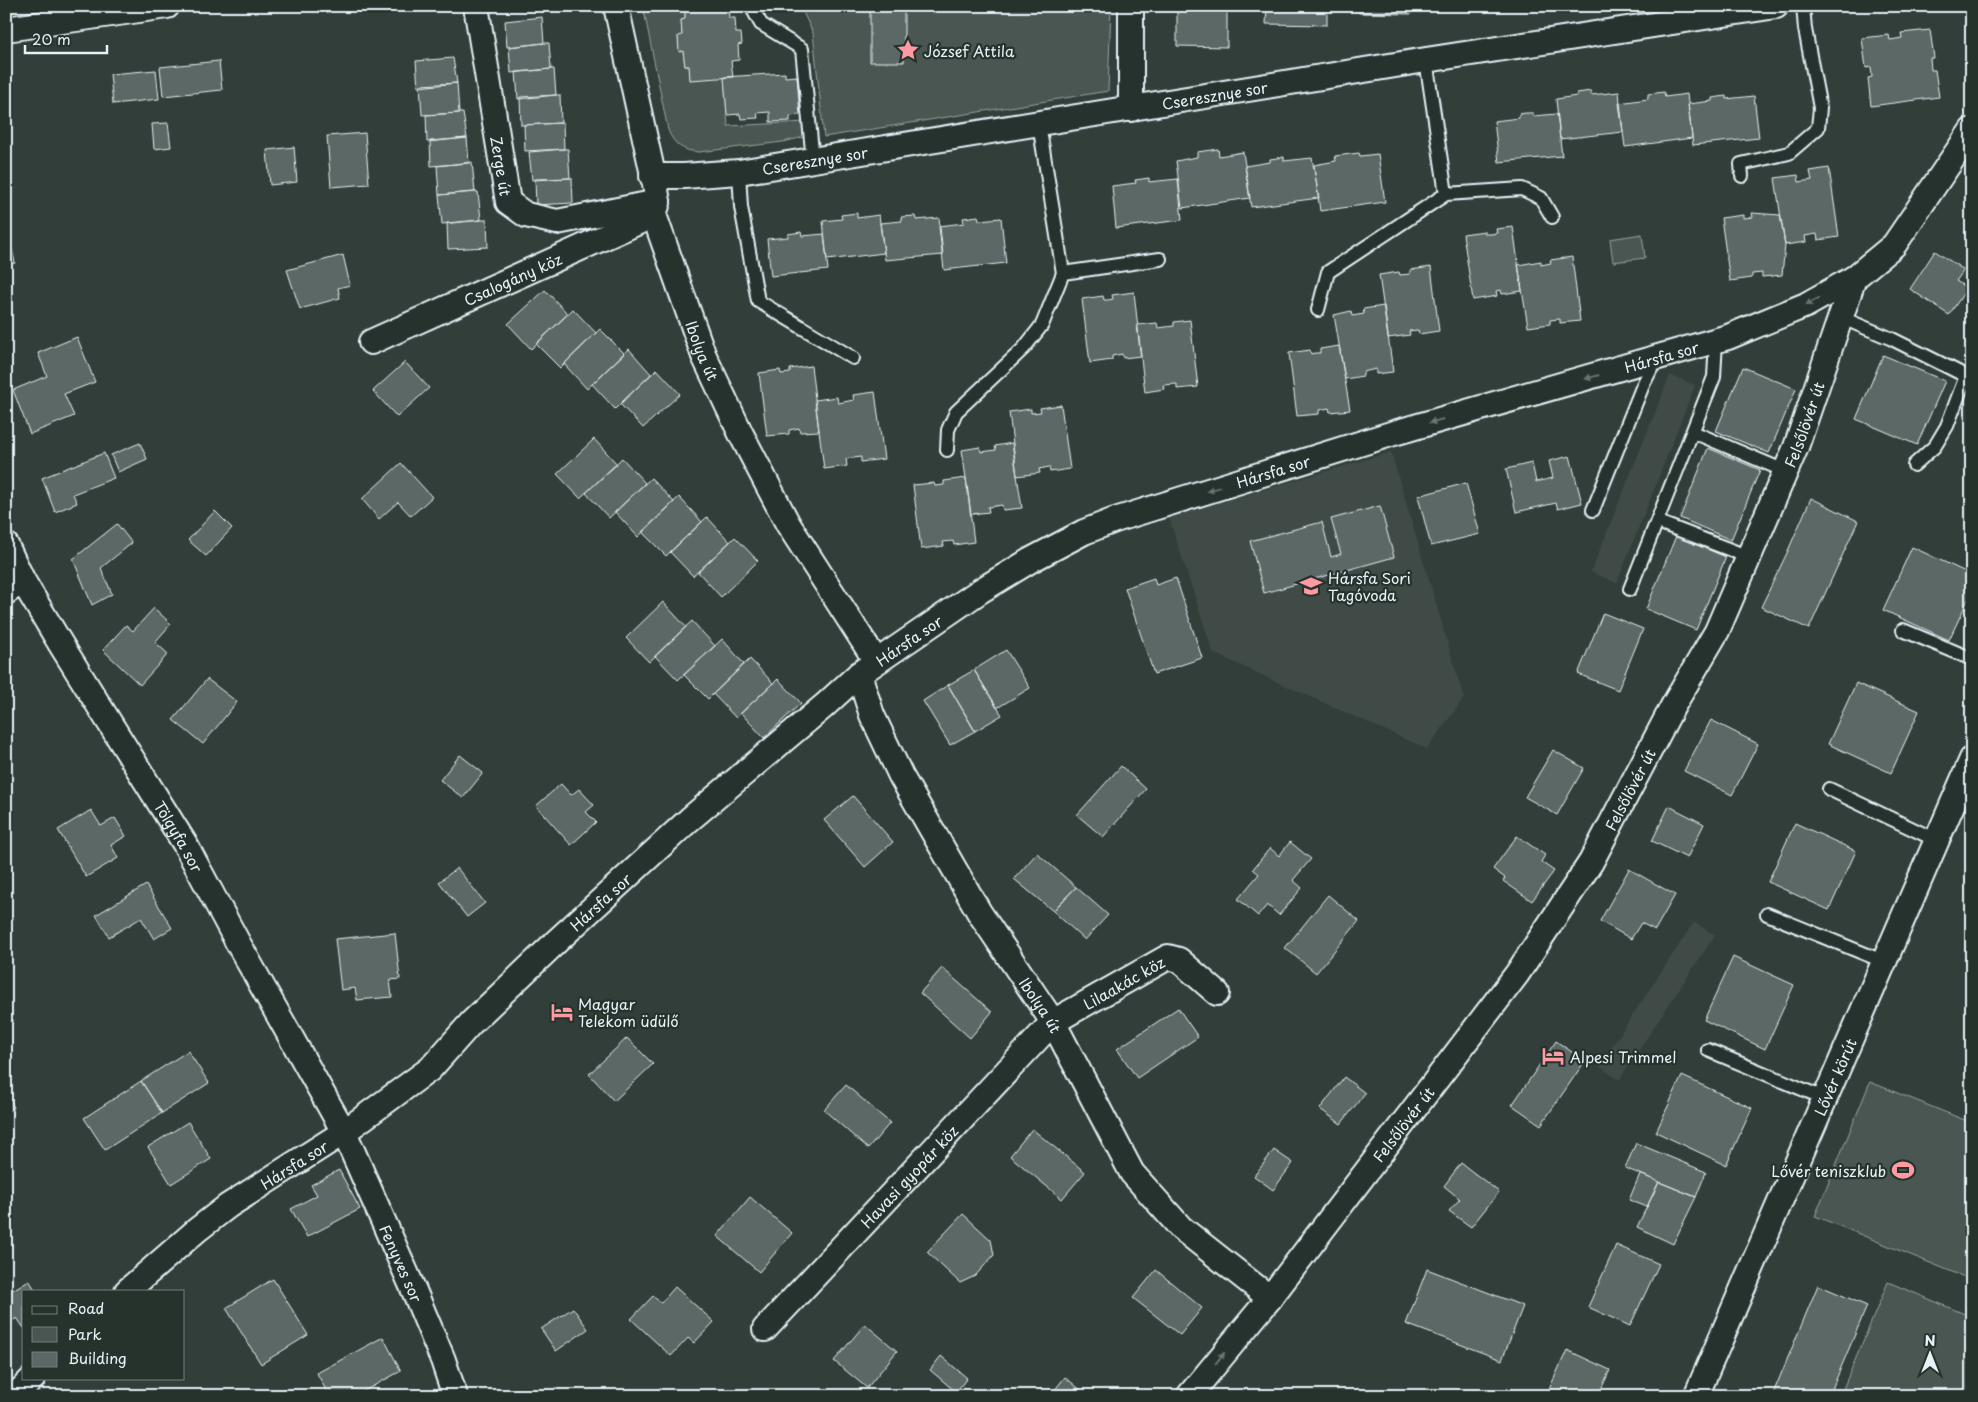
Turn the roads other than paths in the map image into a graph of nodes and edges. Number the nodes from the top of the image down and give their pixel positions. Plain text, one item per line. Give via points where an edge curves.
1 (167, 6) edge
2 (476, 6) edge
3 (616, 6) edge
4 (751, 6) edge
5 (1131, 6) edge
6 (1776, 6) edge
7 (1802, 6) edge
8 (6, 29) edge
9 (1426, 60) junction
10 (1131, 108) junction
11 (1040, 124) junction
12 (1972, 130) edge
13 (813, 160) junction
14 (738, 172) junction
15 (652, 176) junction
16 (1742, 176) dead end
17 (1446, 194) junction
18 (656, 208) junction
19 (1552, 217) dead end
20 (1160, 259) dead end
21 (1064, 273) junction
22 (1854, 278) junction
23 (1318, 310) dead end
24 (1840, 316) junction
25 (1716, 341) junction
26 (371, 342) dead end
27 (853, 358) dead end
28 (1656, 359) junction
29 (1693, 432) junction
30 (947, 450) dead end
31 (1914, 465) dead end
32 (1786, 471) junction
33 (1593, 510) dead end
34 (1658, 522) junction
35 (6, 545) edge
36 (1749, 557) junction
37 (14, 586) edge
38 (1630, 589) dead end
39 (1902, 630) dead end
40 (1972, 659) edge
41 (868, 667) junction
42 (1972, 759) edge
43 (1829, 790) dead end
44 (1938, 841) junction
45 (1767, 914) dead end
46 (1885, 962) junction
47 (1217, 993) dead end
48 (1053, 1022) junction
49 (1708, 1050) dead end
50 (1826, 1099) junction
51 (344, 1132) junction
52 (128, 1290) edge
53 (1270, 1298) junction
54 (765, 1329) dead end
55 (31, 1380) edge
56 (15, 1396) edge
57 (455, 1396) edge
58 (1189, 1396) edge
59 (1696, 1396) edge

1 - 8 street
2 - 18 street, Zerge út via 508,202 526,215 556,222
3 - 15 street, Ibolya út
4 - 13 lane via 761,24 802,49
5 - 10 street
6 - 9 street, Cseresznye sor
7 - 16 lane via 1820,108 1818,128 1790,153 1741,164
9 - 10 street, Cseresznye sor
9 - 17 lane
10 - 11 street, Cseresznye sor
11 - 13 street, Cseresznye sor
11 - 21 lane
12 - 22 street via 1894,245
13 - 14 street, Cseresznye sor
14 - 15 street, Cseresznye sor
14 - 27 lane via 758,302
15 - 18 street, Ibolya út
17 - 19 lane via 1522,189 1541,198
17 - 23 lane via 1328,272
18 - 26 street, Csalogány köz
18 - 41 street, Ibolya út via 704,356 788,524
20 - 21 lane
21 - 30 lane via 1042,325 1024,348 956,412 948,430
22 - 24 street, Felsőlövér út
22 -> 25 street, Hársfa sor via 1806,305
24 - 31 lane via 1966,376 1947,426 1935,446
24 - 32 street, Felsőlövér út
25 - 28 street, Hársfa sor
25 - 29 lane via 1714,377
28 - 33 lane
28 -> 41 street, Hársfa sor via 1394,433 1084,532 980,591
29 - 32 lane
29 - 34 lane
32 - 36 street, Felsőlövér út
34 - 36 lane
34 - 38 lane
35 - 37 street, Tölgyfa sor
36 - 53 street, Felsőlövér út via 1717,631 1673,706 1591,862 1517,974
37 - 51 street, Tölgyfa sor via 185,844
39 - 40 lane
41 - 48 street, Ibolya út via 872,715 902,776 979,912
41 - 51 street, Hársfa sor via 690,819 558,940 471,1023 430,1069
42 - 44 street, Lővér körút
43 - 44 lane
44 - 46 street, Lővér körút
45 - 46 lane
46 - 50 street, Lővér körút
47 - 48 street, Lilaakác köz via 1179,960 1168,957
48 - 53 street, Ibolya út via 1132,1174 1180,1228
48 - 54 street, Havasi gyopár köz
49 - 50 lane
50 - 59 street, Lővér körút
51 - 52 street, Hársfa sor via 228,1206
51 - 57 street, Fenyves sor
58 -> 53 street, Felsőlövér út
55 - 56 street

